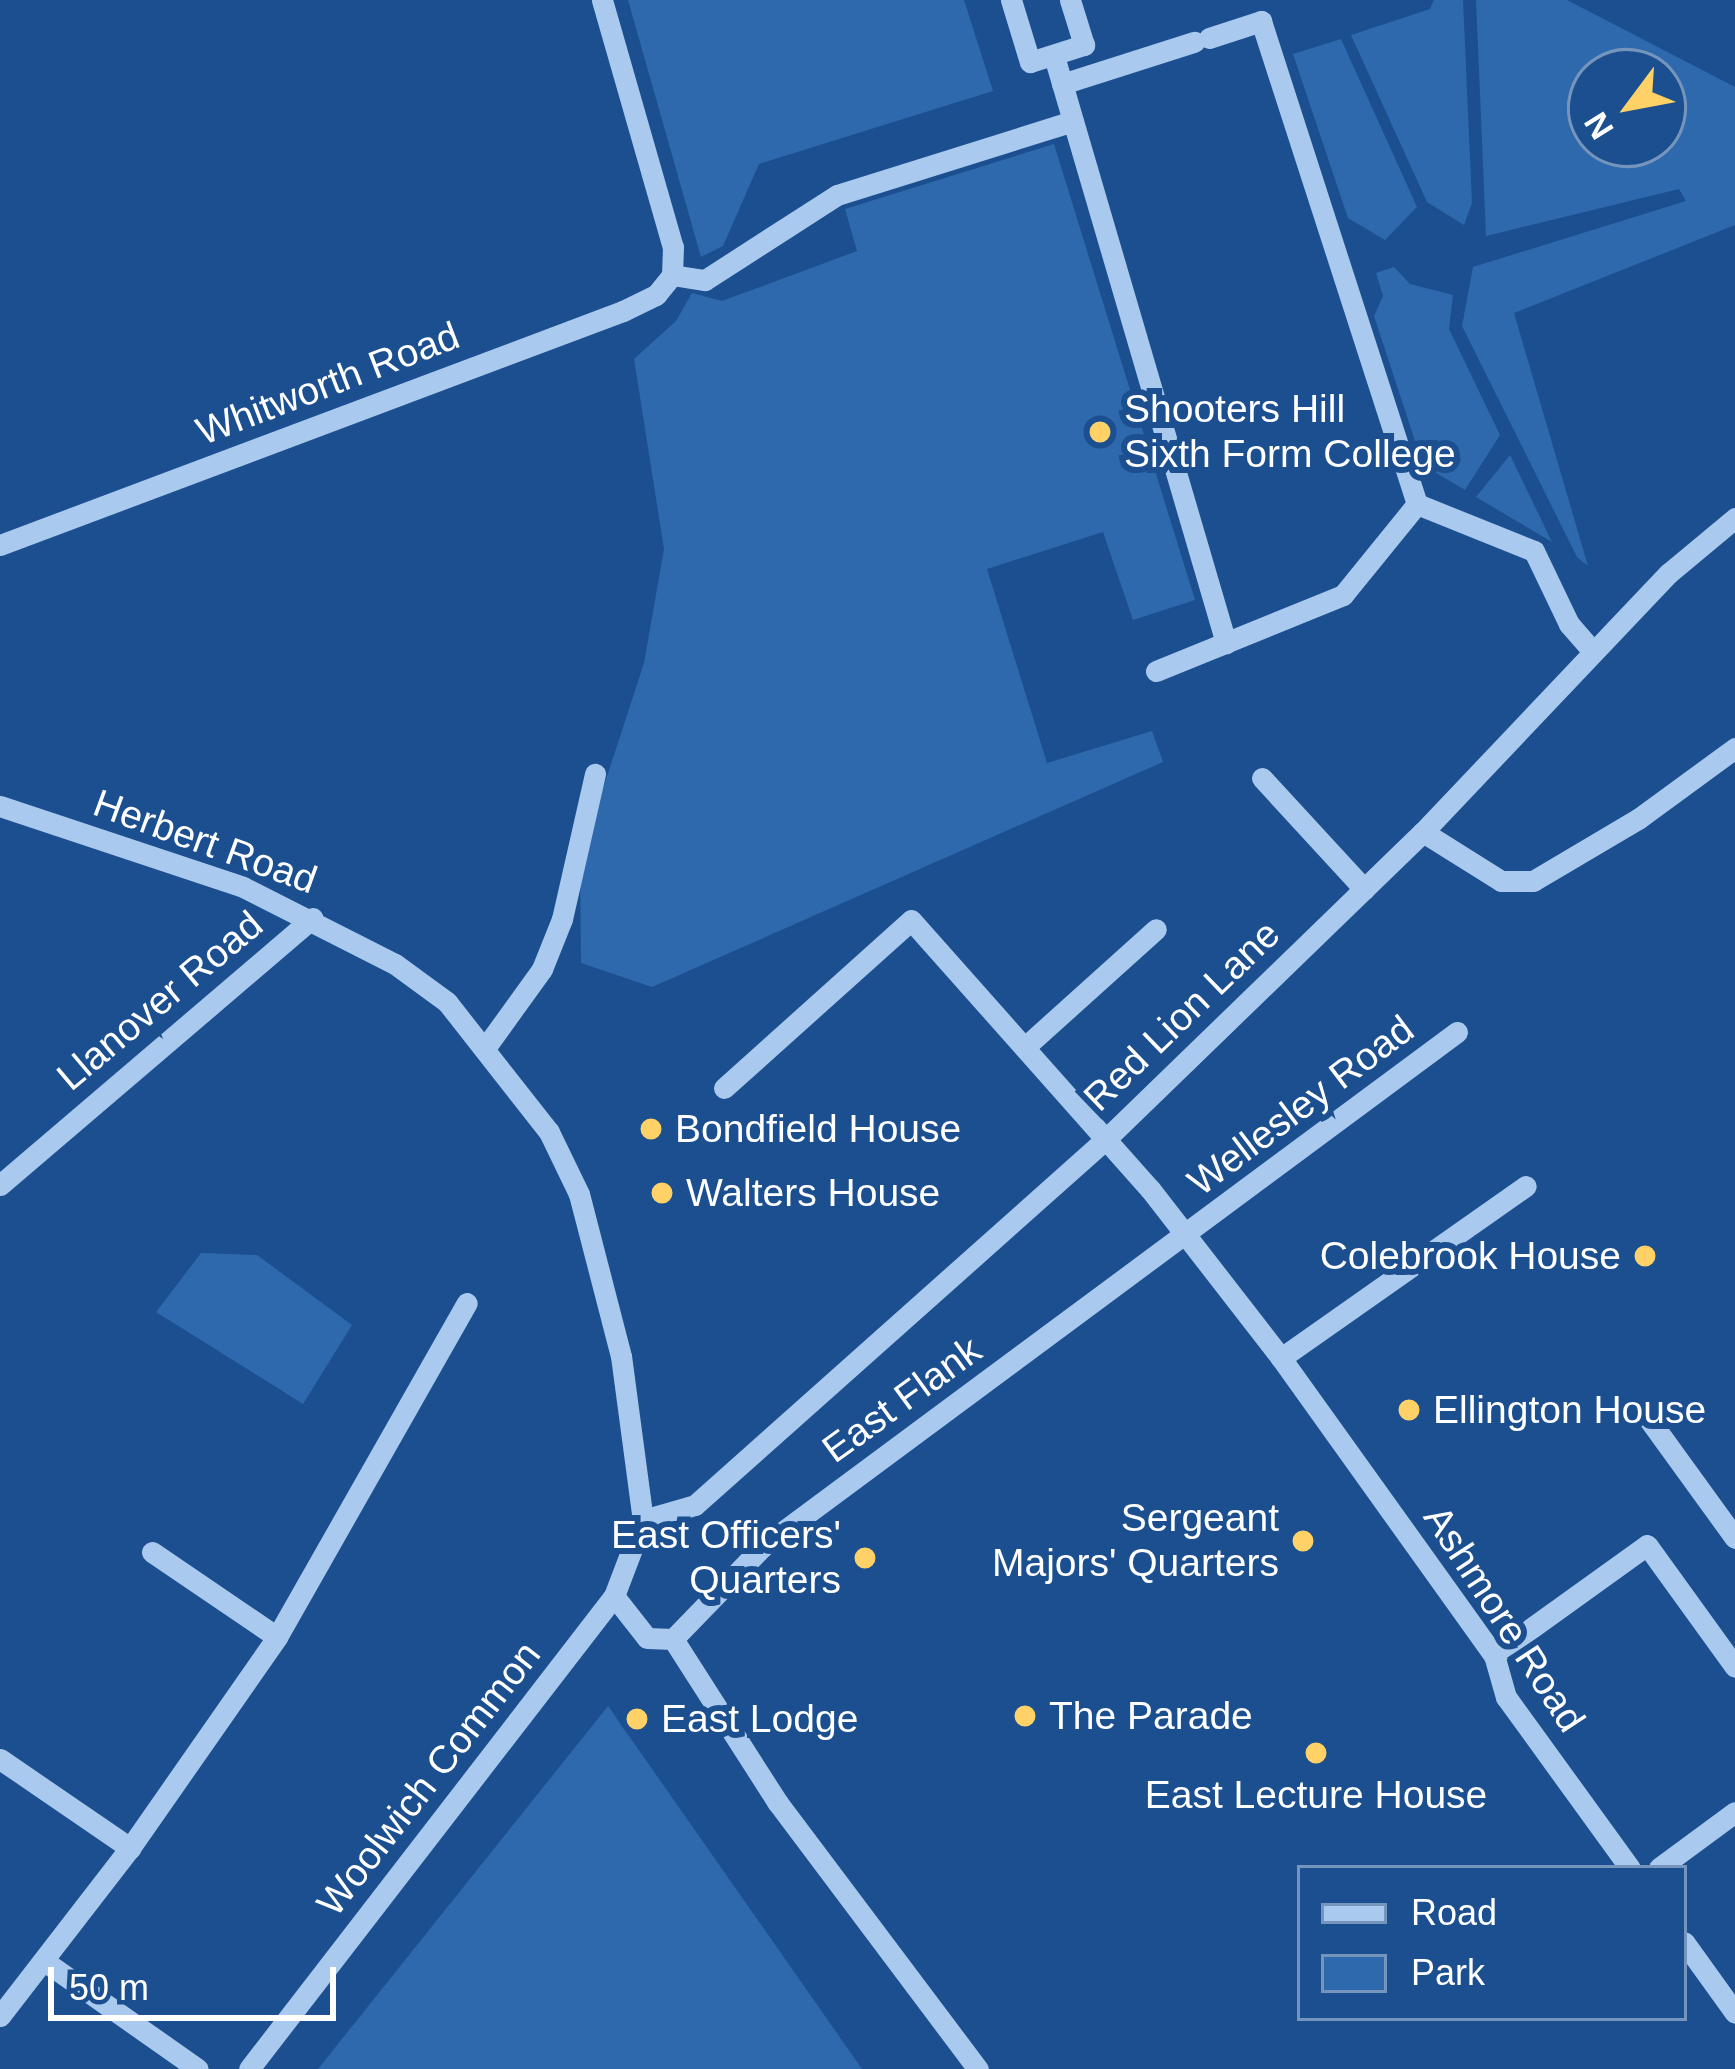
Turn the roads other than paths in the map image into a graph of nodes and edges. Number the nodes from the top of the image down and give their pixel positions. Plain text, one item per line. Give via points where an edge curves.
1 (602, 0) edge
2 (1011, 0) edge
3 (1070, 0) edge
4 (1258, 10) edge
5 (1054, 56) junction
6 (1062, 84) junction
7 (1072, 122) junction
8 (672, 275) junction
9 (1417, 504) junction
10 (1735, 518) edge
11 (0, 545) edge
12 (1226, 644) junction
13 (1593, 652) junction
14 (1156, 671) dead end
15 (1735, 748) edge
16 (595, 774) dead end
17 (1262, 778) dead end
18 (0, 806) edge
19 (1423, 832) junction
20 (1364, 890) junction
21 (313, 918) junction
22 (1156, 929) dead end
23 (1457, 1032) dead end
24 (488, 1044) junction
25 (1025, 1047) junction
26 (724, 1088) dead end
27 (1106, 1139) junction
28 (0, 1185) edge
29 (1526, 1186) dead end
30 (1188, 1237) junction
31 (467, 1303) dead end
32 (1281, 1358) junction
33 (1648, 1418) dead end
34 (643, 1520) junction
35 (1735, 1538) edge
36 (152, 1552) dead end
37 (614, 1596) junction
38 (277, 1636) junction
39 (673, 1639) junction
40 (1494, 1654) junction
41 (1735, 1667) edge
42 (0, 1759) edge
43 (1735, 1812) edge
44 (130, 1848) junction
45 (1628, 1865) edge
46 (1663, 1865) edge
47 (1687, 1946) edge
48 (47, 1963) junction
49 (1735, 2013) edge
50 (0, 2016) edge
51 (197, 2069) edge
52 (249, 2069) edge
53 (978, 2069) edge

1 - 8 street via 673,247
2 - 5 street via 1030,62
3 - 5 street via 1084,45
4 - 6 street via 1202,40
4 - 9 street
5 - 6 street
6 - 7 street
7 - 8 street via 837,195 705,280
7 - 12 street
8 - 11 street, Whitworth Road via 656,295 623,311
9 - 12 street via 1343,595
9 - 13 street via 1534,551
10 - 13 street, Red Lion Lane
12 - 14 street
13 - 19 street, Red Lion Lane
15 - 19 street via 1639,819 1533,881 1501,881
16 - 24 street via 562,919 542,969
17 - 20 street
18 - 21 street, Herbert Road
19 - 20 street, Red Lion Lane
20 - 27 street, Red Lion Lane
21 - 24 street, Herbert Road via 395,964
21 - 28 street, Llanover Road
22 - 25 street
23 - 30 street, Wellesley Road
24 - 34 street, Herbert Road via 549,1132 579,1194 621,1356
25 - 26 street, Ashmore Road via 911,920
25 - 27 street, Ashmore Road
27 - 30 street, Ashmore Road
27 - 34 street, Red Lion Lane via 695,1505
29 - 32 street
30 - 32 street, Ashmore Road
30 - 39 street, East Flank via 762,1547
31 - 38 street
32 - 40 street, Ashmore Road
33 - 35 street
34 - 37 street, Woolwich Common
36 - 38 street
37 - 39 street via 646,1638
37 - 52 street, Woolwich Common
38 - 44 street
39 - 53 street via 778,1803
40 - 41 street via 1648,1545
40 - 45 street, Ashmore Road via 1506,1697
42 - 44 street
43 - 46 street
44 - 48 street
47 - 49 street
48 - 50 street
48 - 51 street

